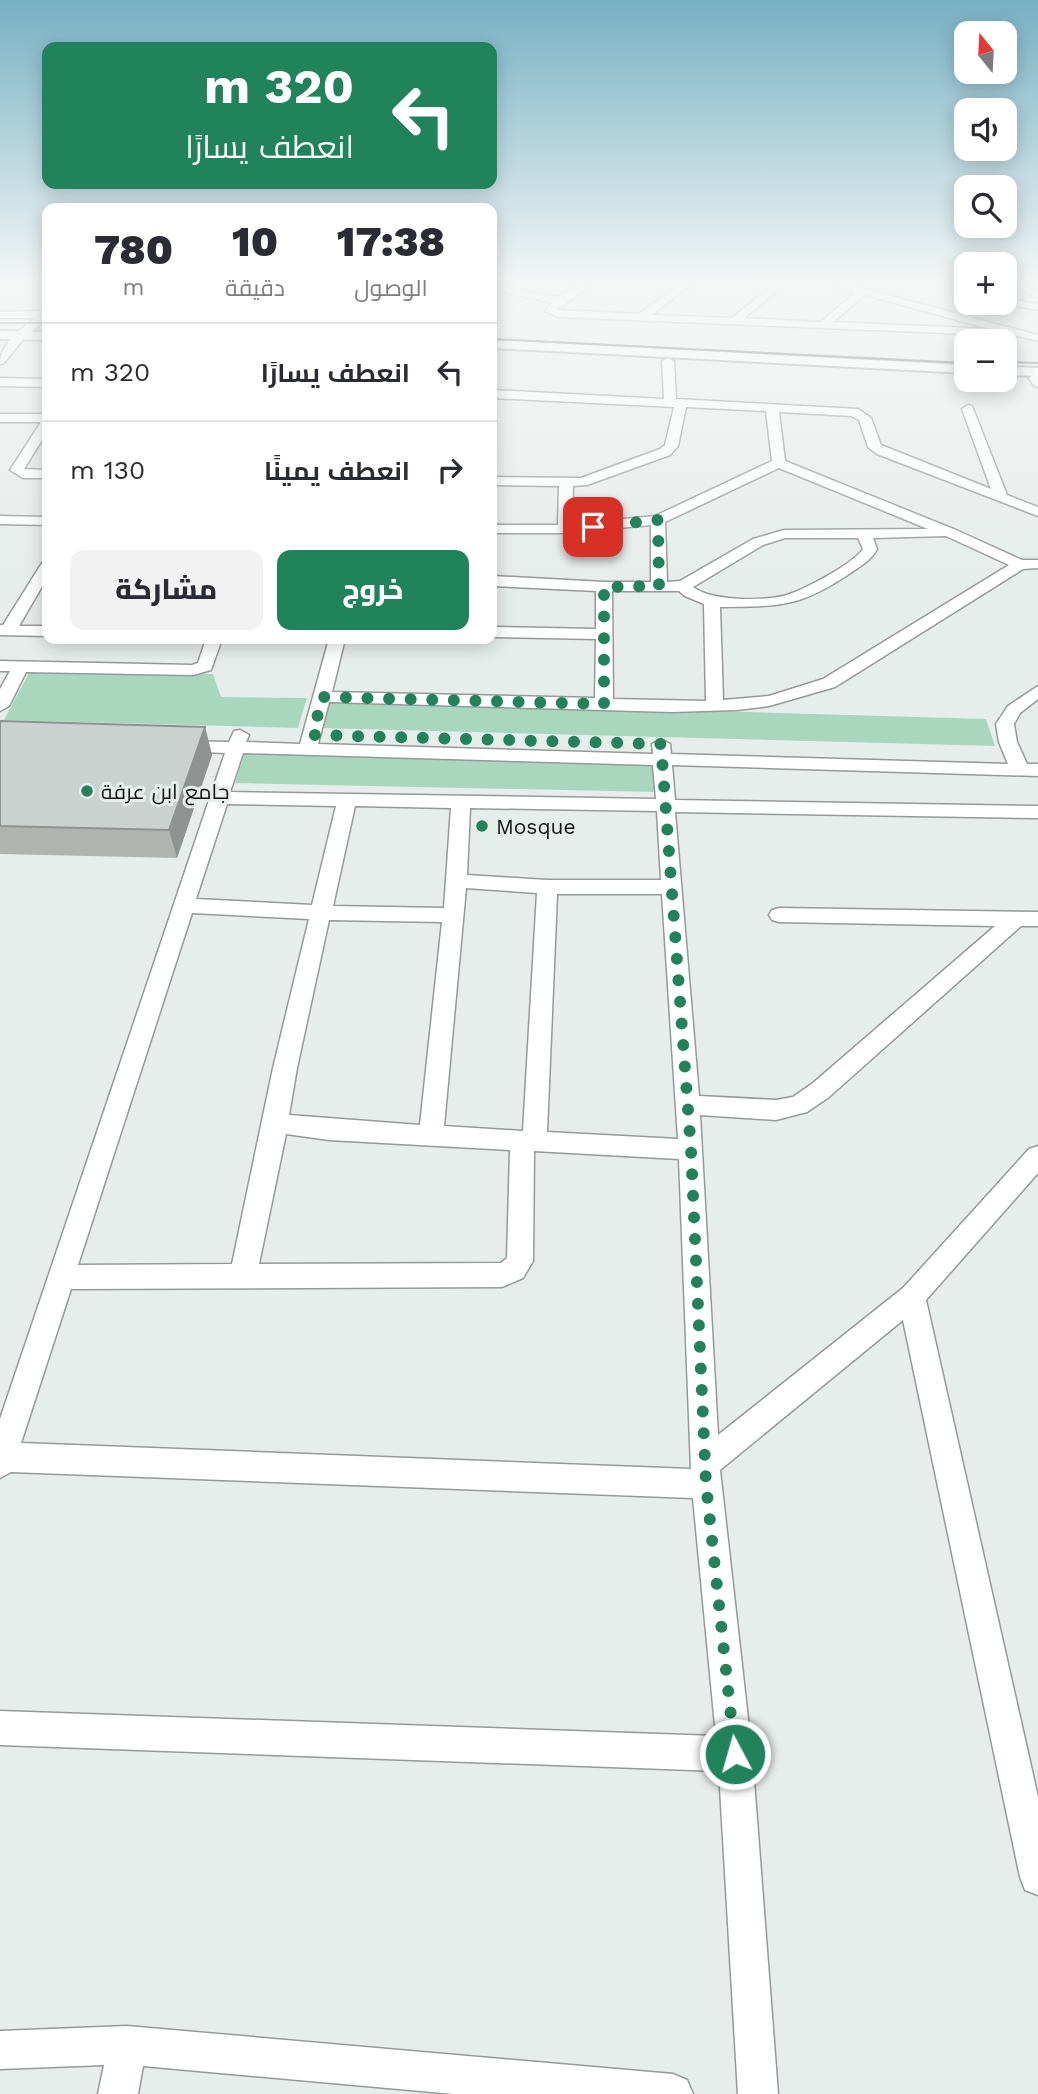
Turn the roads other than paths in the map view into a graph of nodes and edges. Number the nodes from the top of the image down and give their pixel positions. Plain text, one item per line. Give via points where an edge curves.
1 (672, 383) edge
2 (497, 394) edge
3 (676, 404) junction
4 (772, 408) junction
5 (968, 409) dead end
6 (0, 418) edge
7 (42, 420) edge
8 (42, 428) edge
9 (779, 463) junction
10 (42, 474) edge
11 (497, 481) edge
12 (566, 483) junction
13 (1001, 497) junction
14 (1038, 512) edge
15 (0, 520) edge
16 (658, 520) junction
17 (42, 521) edge
18 (497, 529) edge
19 (565, 529) junction
20 (951, 533) junction
21 (864, 534) junction
22 (1020, 565) junction
23 (1038, 565) edge
24 (42, 573) edge
25 (497, 580) edge
26 (659, 586) junction
27 (683, 586) junction
28 (604, 587) junction
29 (712, 602) junction
30 (4, 630) edge
31 (42, 631) edge
32 (497, 632) edge
33 (605, 634) junction
34 (212, 644) edge
35 (336, 644) edge
36 (0, 666) edge
37 (20, 667) junction
38 (1038, 691) edge
39 (322, 697) junction
40 (604, 704) junction
41 (715, 705) junction
42 (0, 706) edge
43 (170, 738) edge
44 (238, 740) junction
45 (310, 742) junction
46 (662, 751) junction
47 (1038, 755) edge
48 (1023, 765) edge
49 (219, 798) junction
50 (347, 799) junction
51 (461, 801) junction
52 (666, 807) junction
53 (1038, 813) edge
54 (457, 881) junction
55 (547, 887) junction
56 (672, 887) junction
57 (184, 905) junction
58 (321, 913) junction
59 (453, 915) junction
60 (779, 915) dead end
61 (1027, 918) edge
62 (687, 1105) junction
63 (276, 1123) junction
64 (431, 1135) junction
65 (528, 1141) junction
66 (691, 1150) junction
67 (1038, 1156) edge
68 (243, 1276) junction
69 (61, 1277) junction
70 (912, 1297) junction
71 (1, 1459) edge
72 (706, 1473) junction
73 (0, 1728) edge
74 (735, 1754) junction
75 (1038, 1877) edge
76 (127, 2045) junction
77 (0, 2049) edge
78 (118, 2094) edge
79 (673, 2094) edge
80 (758, 2094) edge

1 - 3 street
2 - 3 street
3 - 4 street
3 - 12 street via 675,439 665,452 594,480
4 - 9 street
4 - 13 street via 861,414 875,446 882,451
5 - 13 street
6 - 7 street
8 - 10 street via 17,470
9 - 16 street
9 - 20 street
11 - 12 street
12 - 19 street
13 - 14 street
15 - 17 street
16 - 19 street
16 - 26 street
18 - 19 street
20 - 21 street
20 - 22 street
21 - 27 street via 769,537
21 - 29 street via 870,549 866,556 799,598
22 - 23 street
22 - 41 street via 829,683 781,699
24 - 30 street
25 - 28 street
26 - 27 street
26 - 28 street
27 - 29 street
28 - 33 street
29 - 41 street
30 - 31 street
32 - 33 street
33 - 40 street
34 - 37 street via 205,666 193,670
35 - 39 street
36 - 37 street
37 - 42 street
38 - 48 street via 1011,710 1004,722 1004,734
39 - 40 street
39 - 45 street
40 - 41 street
43 - 44 street
44 - 45 street
44 - 49 street
45 - 46 street
46 - 48 street
46 - 52 street
47 - 48 street
49 - 50 street
49 - 57 street
50 - 51 street
50 - 58 street
51 - 52 street
51 - 54 street
52 - 53 street
52 - 56 street
54 - 55 street
54 - 59 street
55 - 56 street
55 - 65 street
56 - 62 street
57 - 58 street
57 - 69 street
58 - 59 street
58 - 63 street
59 - 64 street
60 - 61 street
61 - 62 street via 799,1104 776,1110
62 - 66 street
63 - 64 street
63 - 68 street
64 - 65 street
65 - 66 street
65 - 68 street via 520,1261 514,1270 502,1275
66 - 72 street
67 - 70 street
68 - 69 street
69 - 71 street
70 - 72 street
70 - 75 street
71 - 72 street
72 - 74 street
73 - 74 street
74 - 80 street
76 - 77 street
76 - 78 street
76 - 79 street

